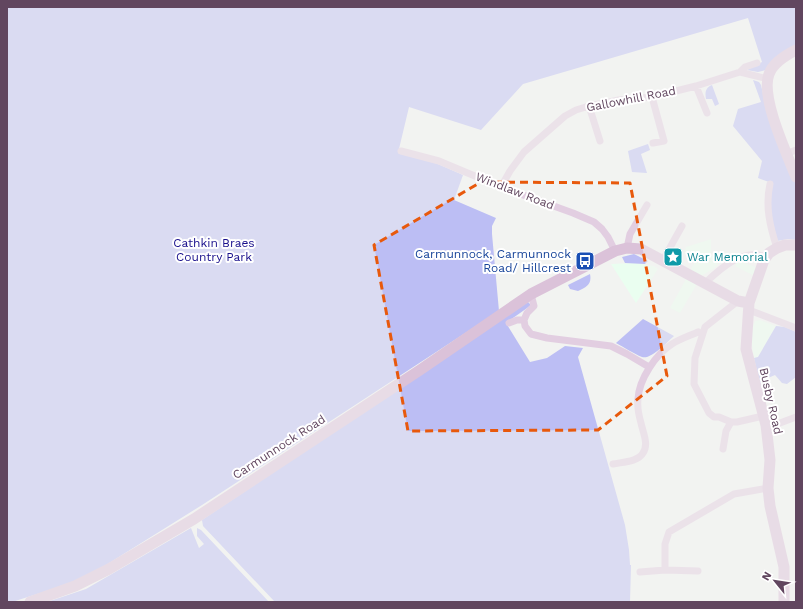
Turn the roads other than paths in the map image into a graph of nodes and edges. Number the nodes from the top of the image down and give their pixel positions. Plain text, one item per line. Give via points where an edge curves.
1 (796, 50) edge
2 (757, 63) dead end
3 (740, 72) junction
4 (768, 79) junction
5 (696, 86) junction
6 (652, 97) junction
7 (589, 106) junction
8 (707, 113) dead end
9 (600, 141) dead end
10 (653, 143) dead end
11 (401, 151) dead end
12 (791, 152) edge
13 (796, 177) edge
14 (770, 184) dead end
15 (501, 187) junction
16 (647, 205) dead end
17 (682, 226) dead end
18 (796, 245) edge
19 (627, 248) junction
20 (777, 248) junction
21 (615, 251) junction
22 (766, 257) junction
23 (663, 260) junction
24 (705, 283) junction
25 (531, 294) junction
26 (738, 301) junction
27 (749, 306) junction
28 (524, 320) junction
29 (509, 323) dead end
30 (796, 328) edge
31 (698, 332) dead end
32 (649, 368) junction
33 (796, 417) edge
34 (764, 420) junction
35 (731, 422) junction
36 (723, 449) dead end
37 (617, 465) dead end
38 (768, 488) junction
39 (665, 570) junction
40 (698, 571) dead end
41 (640, 572) dead end
42 (30, 602) edge
43 (784, 602) edge

1 - 4 street via 778,62
2 - 3 street, Gallowhill Road via 745,67
3 - 4 street
3 - 5 street, Gallowhill Road
4 - 12 street via 766,91 771,108
5 - 6 street, Gallowhill Road
5 - 8 street
6 - 7 street, Gallowhill Road
6 - 10 street via 664,140
7 - 9 street
7 - 15 street, Gallowhill Road via 565,116 529,147
11 - 15 street, Windlaw Road via 438,161
12 - 13 street
14 - 20 street via 768,216
15 - 21 street, Windlaw Road via 594,222 608,237
16 - 19 street via 630,234
17 - 23 street
18 - 20 street
19 - 21 street, Carmunnock Road
19 - 23 street via 641,249
20 - 22 street
21 - 25 street, Carmunnock Road
22 - 24 street via 751,254 738,258
22 - 27 street, Busby Road
23 - 24 street
24 - 26 street
25 - 28 street via 534,306
25 - 42 street, Carmunnock Road via 194,520 75,586
26 - 27 street
26 - 35 street via 705,327 695,358 694,384 708,413
27 - 30 street
27 - 34 street, Busby Road via 746,349
28 - 29 street
28 - 32 street via 531,334 611,346
31 - 32 street via 685,341 672,344 665,349
32 - 37 street via 638,399 646,439 644,452 640,457
33 - 34 street via 780,423
34 - 35 street
34 - 38 street, Busby Road via 770,460
35 - 36 street via 726,431
38 - 39 street via 734,494 669,532
38 - 43 street, Busby Road via 784,567
39 - 40 street
39 - 41 street

